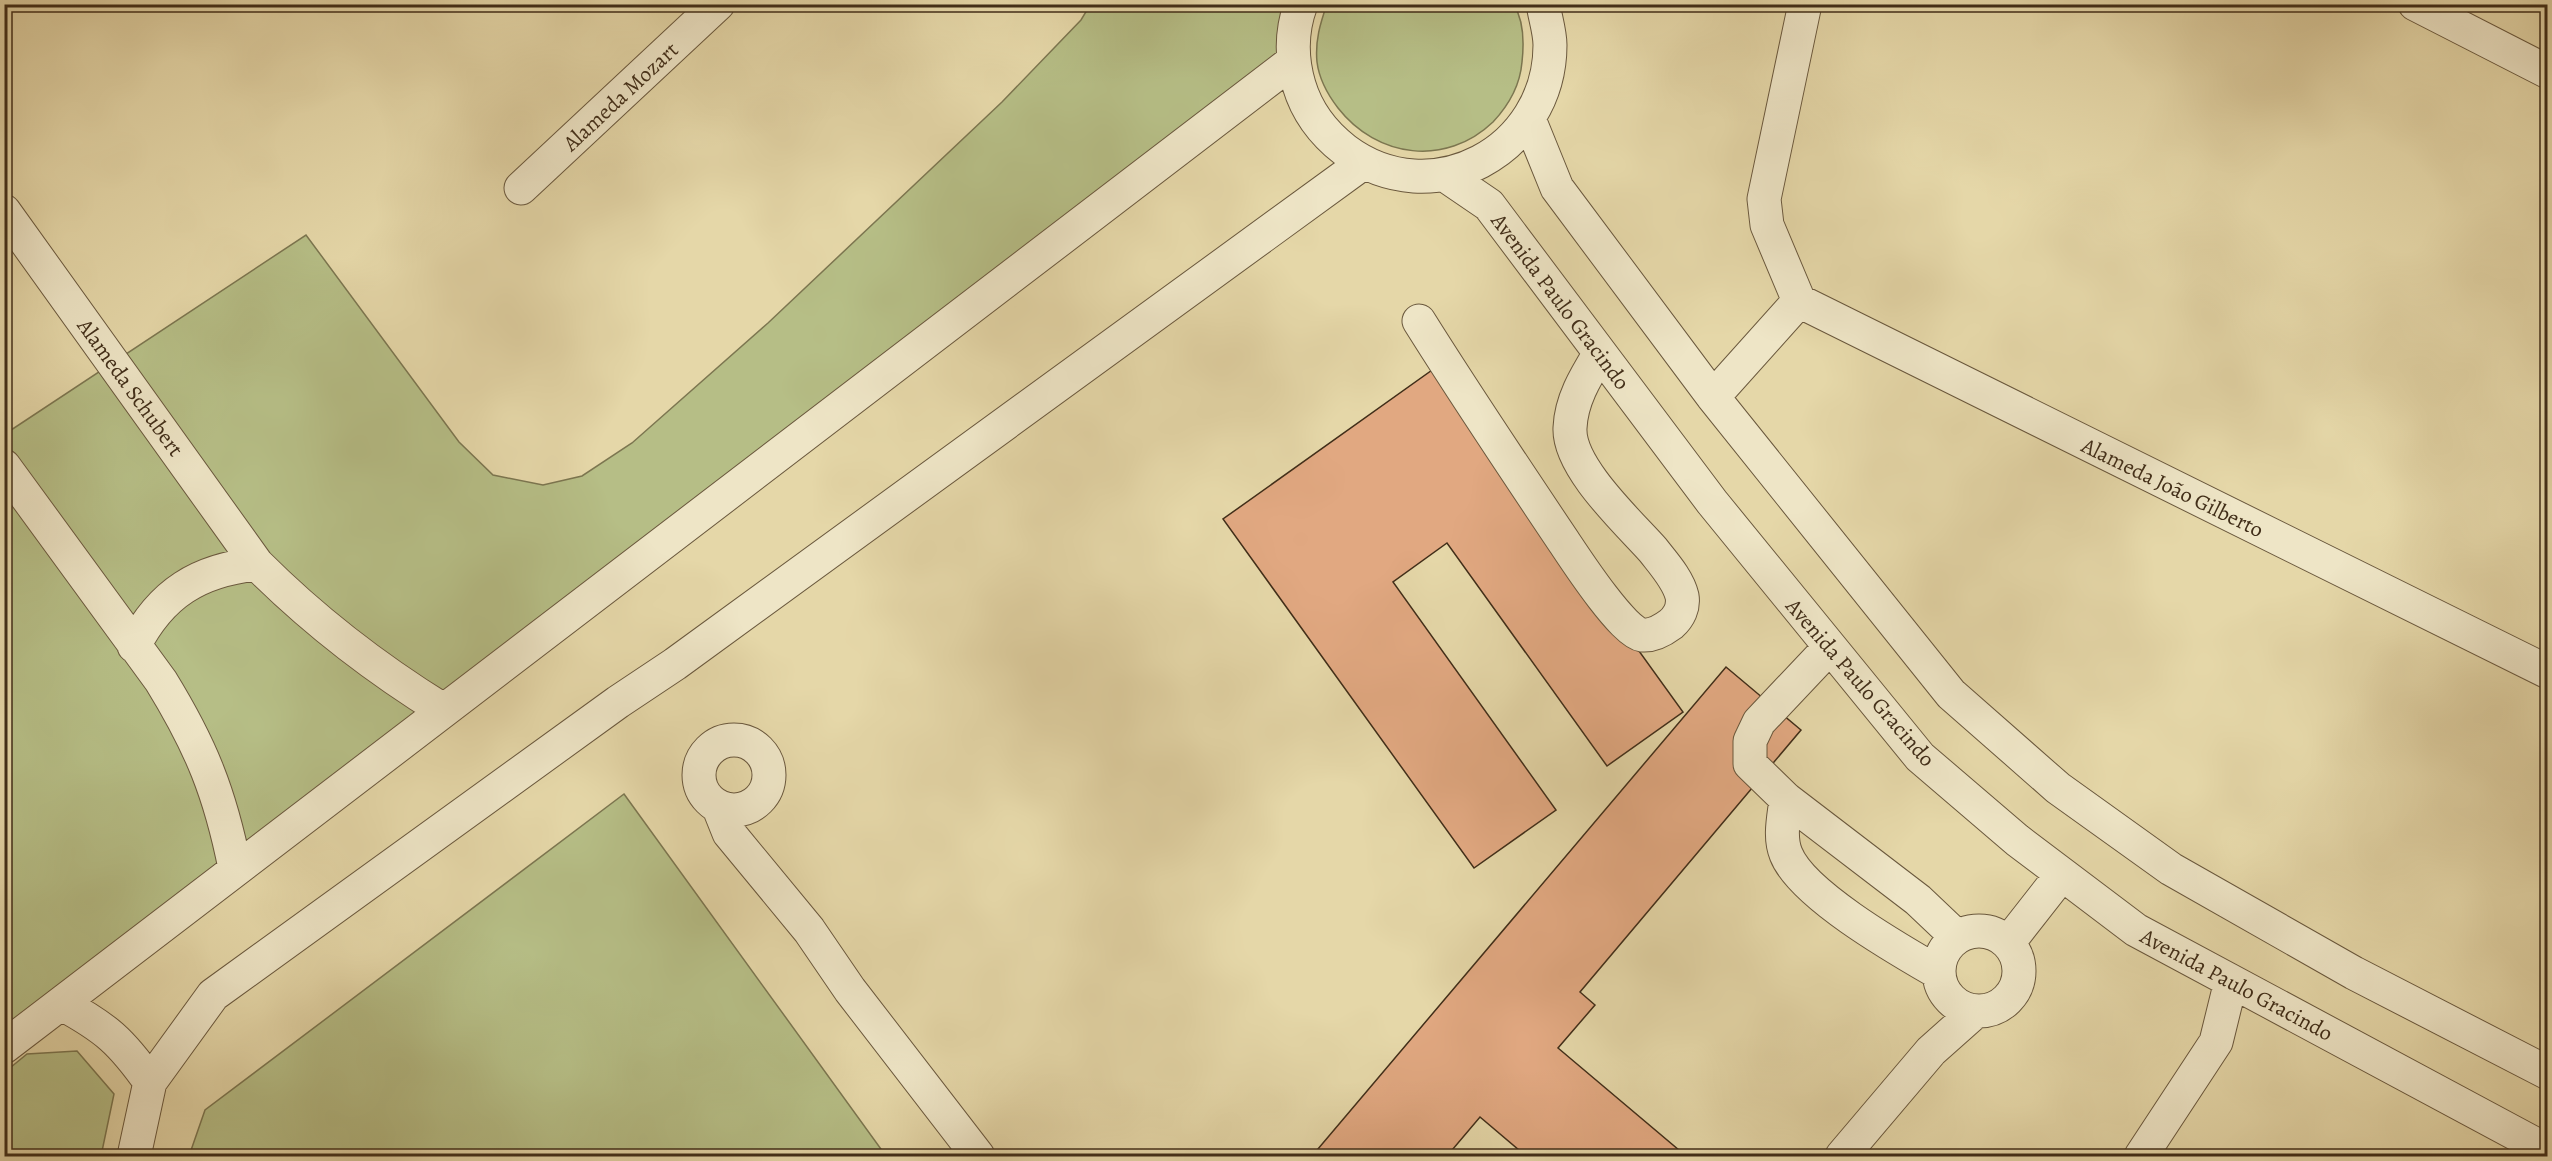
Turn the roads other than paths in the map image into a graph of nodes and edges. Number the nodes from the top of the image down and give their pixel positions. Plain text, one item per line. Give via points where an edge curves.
1 (718, 4) edge
2 (1301, 4) edge
3 (1543, 4) edge
4 (1805, 4) edge
5 (2415, 4) edge
6 (1293, 62) junction
7 (2547, 72) edge
8 (1529, 119) junction
9 (1363, 163) junction
10 (1445, 175) junction
11 (521, 188) dead end
12 (4, 211) edge
13 (1799, 302) junction
14 (1419, 321) dead end
15 (1600, 353) junction
16 (1713, 397) junction
17 (4, 466) edge
18 (257, 564) junction
19 (134, 646) junction
20 (1829, 648) junction
21 (2547, 672) edge
22 (443, 710) junction
23 (1786, 799) junction
24 (752, 807) junction
25 (720, 808) junction
26 (235, 868) junction
27 (2062, 874) junction
28 (765, 875) junction
29 (1957, 938) junction
30 (2008, 943) junction
31 (1941, 980) junction
32 (2231, 981) junction
33 (62, 1004) junction
34 (1976, 1011) junction
35 (4, 1047) edge
36 (1931, 1051) junction
37 (2547, 1073) edge
38 (150, 1082) junction
39 (2547, 1151) edge
40 (134, 1156) edge
41 (978, 1156) edge
42 (1842, 1156) edge
43 (2141, 1156) edge

1 - 11 street, Alameda Mozart
2 - 6 street via 1295,20
3 - 8 street via 1551,44 1546,83
4 - 13 street via 1764,199 1767,225
5 - 7 street
6 - 9 street via 1305,103 1316,120 1328,137
6 - 22 street
8 - 10 street via 1507,145 1478,164
8 - 16 street via 1557,188
9 - 10 street via 1402,176
9 - 38 street via 213,995
10 - 15 street, Avenida Paulo Gracindo via 1489,205
12 - 18 street, Alameda Schubert
13 - 16 street
13 - 21 street, Alameda João Gilberto
14 - 15 street via 1582,569 1621,620 1634,632 1648,635 1679,615 1682,597 1677,582 1592,483 1570,430 1583,383
15 - 20 street, Avenida Paulo Gracindo
16 - 37 street via 1951,694 2058,788 2181,875 2354,973
17 - 19 street
18 - 19 street via 216,571 176,591 152,616
18 - 22 street, Alameda Schubert via 334,634
19 - 26 street via 167,690 204,758 219,799
20 - 23 street via 1774,704 1750,741 1750,764
20 - 27 street, Avenida Paulo Gracindo via 1920,757
22 - 26 street
23 - 29 street via 1918,900
23 - 31 street via 1782,837 1787,856 1802,875 1826,899
24 - 25 street via 730,811
24 - 25 street via 766,790 769,768 758,749 731,740 707,751 699,771 703,793
24 - 28 street
25 - 28 street via 729,833
26 - 33 street
27 - 30 street
27 - 32 street, Avenida Paulo Gracindo via 2136,930
28 - 41 street
29 - 30 street via 1983,931
29 - 31 street via 1940,960
30 - 34 street via 2020,968 2019,982 2002,1004
31 - 34 street via 1951,999
31 - 36 street
32 - 39 street, Avenida Paulo Gracindo
32 - 43 street via 2216,1042
33 - 35 street
33 - 38 street via 97,1023 127,1049
34 - 36 street
36 - 42 street
38 - 40 street

